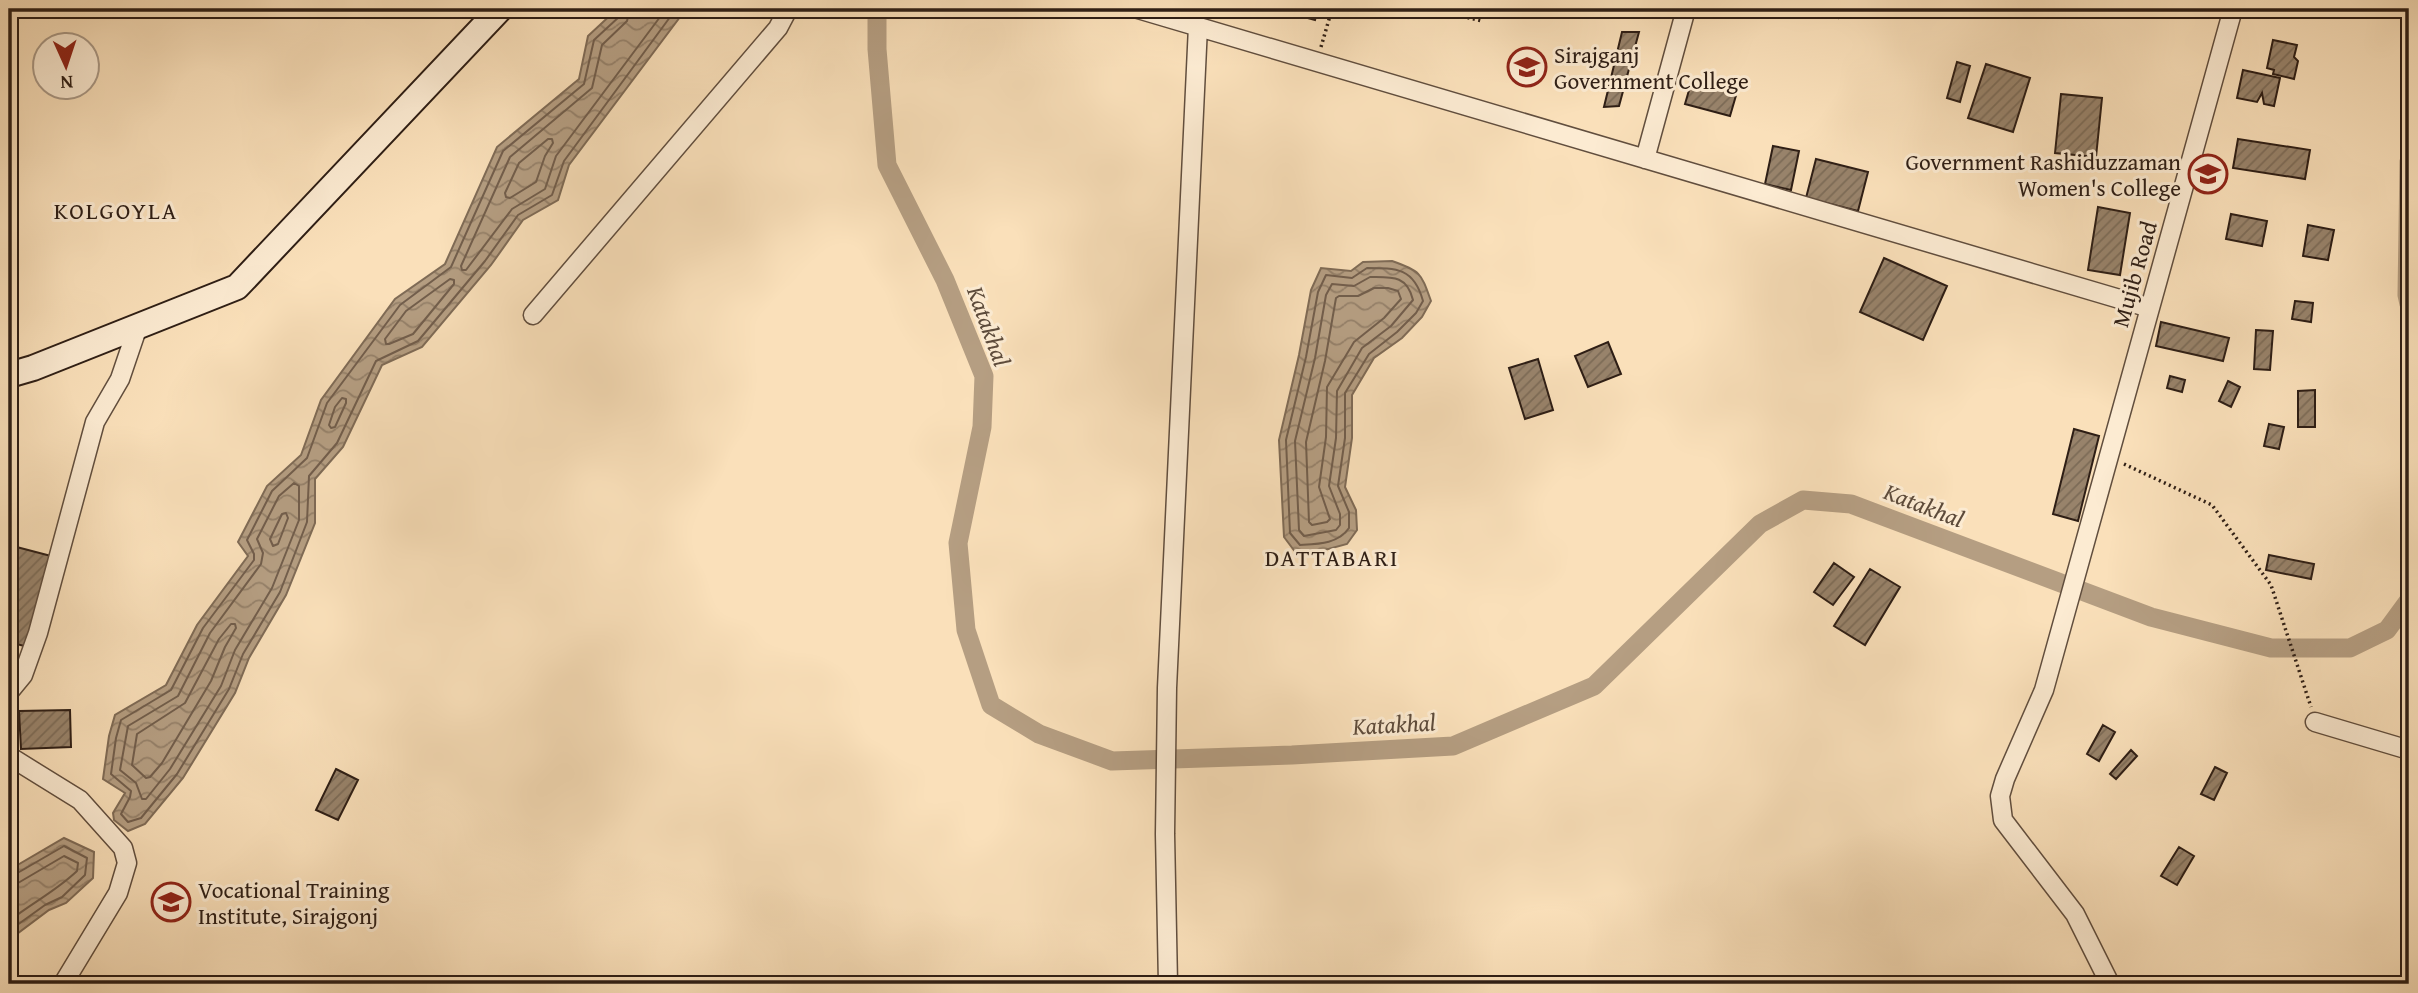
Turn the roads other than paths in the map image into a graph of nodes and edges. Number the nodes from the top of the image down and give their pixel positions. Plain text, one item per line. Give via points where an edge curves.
1 (500, 9) edge
2 (788, 9) edge
3 (1138, 9) edge
4 (1686, 9) edge
5 (2233, 9) edge
6 (1198, 26) junction
7 (1645, 159) junction
8 (2150, 308) junction
9 (533, 315) dead end
10 (138, 326) junction
11 (9, 375) edge
12 (9, 692) edge
13 (2315, 722) road end
14 (2409, 750) edge
15 (9, 755) edge
16 (63, 984) edge
17 (1168, 984) edge
18 (2110, 984) edge

1 - 10 street via 237,287
2 - 9 street via 778,28
3 - 6 street
4 - 7 street
5 - 8 street, Mujib Road
6 - 7 street
6 - 17 street via 1167,688
7 - 8 street
8 - 18 street, Mujib Road via 2044,691 2000,796 2003,820 2075,914
10 - 11 street
10 - 12 street via 120,379 95,422 38,633 23,675
13 - 14 street
15 - 16 street via 80,800 123,848 127,863 118,893

